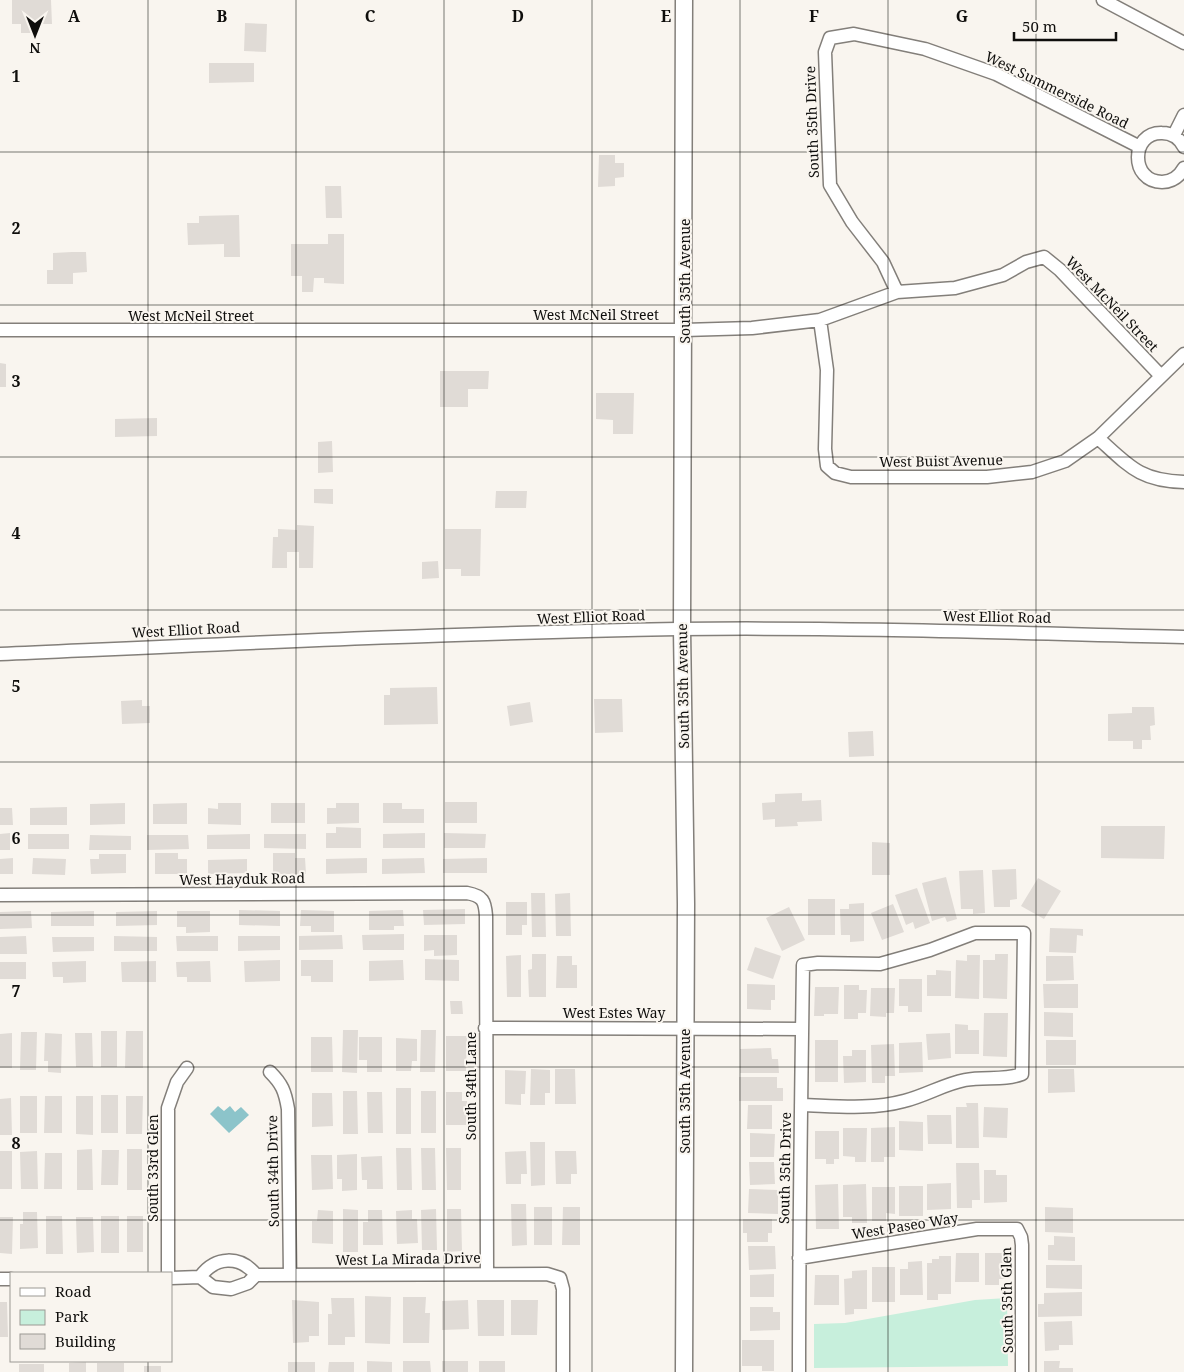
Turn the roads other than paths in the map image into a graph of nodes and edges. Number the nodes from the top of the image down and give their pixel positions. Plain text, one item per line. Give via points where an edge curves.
1 (684, 0) edge
2 (1103, 0) edge
3 (1184, 43) edge
4 (825, 52) joint
5 (1184, 115) edge
6 (1174, 135) junction
7 (1140, 146) junction
8 (1184, 147) edge
9 (1184, 168) edge
10 (897, 292) junction
11 (820, 320) junction
12 (0, 330) edge
13 (684, 330) junction
14 (1184, 354) edge
15 (1162, 376) junction
16 (1098, 438) junction
17 (1184, 482) edge
18 (682, 629) junction
19 (1184, 637) edge
20 (0, 654) edge
21 (0, 895) edge
22 (482, 899) joint
23 (485, 1028) junction
24 (685, 1029) junction
25 (802, 1029) junction
26 (188, 1068) dead end
27 (270, 1072) dead end
28 (801, 1105) junction
29 (1017, 1230) joint
30 (799, 1258) junction
31 (168, 1272) edge
32 (487, 1273) junction
33 (256, 1275) junction
34 (290, 1275) junction
35 (200, 1277) junction
36 (172, 1278) edge
37 (563, 1372) edge
38 (684, 1372) edge
39 (799, 1372) edge
40 (1022, 1372) edge

1 - 13 street, South 35th Avenue
2 - 3 street
4 - 7 street, West Summerside Road via 830,38 854,34 925,49 996,74
4 - 10 street, South 35th Drive via 830,185 852,222 883,262
5 - 6 street
6 - 7 street via 1154,134
6 - 8 street
7 - 9 street via 1139,167 1150,179 1166,182 1174,179
10 - 11 street, West McNeil Street
10 - 15 street, West McNeil Street via 955,288 1003,275 1026,262 1044,257
11 - 13 street, West McNeil Street via 752,328
11 - 16 street, West Buist Avenue via 827,370 825,449 827,466 834,473 850,477 987,478 1032,472 1065,461
12 - 13 street, West McNeil Street
13 - 18 street, South 35th Avenue
14 - 15 street, West Buist Avenue
15 - 16 street, West Buist Avenue
16 - 17 street via 1132,468 1152,478
18 - 19 street, West Elliot Road via 837,628
18 - 20 street, West Elliot Road via 317,639
18 - 24 street, South 35th Avenue
21 - 22 street, West Hayduk Road via 467,893
22 - 23 street, South 34th Lane via 486,916
23 - 24 street, West Estes Way
23 - 32 street, South 34th Lane
24 - 25 street, West Estes Way
24 - 38 street, South 35th Avenue
25 - 28 street, South 35th Drive
25 - 28 street, South 35th Drive via 803,965 880,964 975,933 1024,933 1022,1074 1012,1078 965,1080 904,1101 868,1106
26 - 31 street, South 33rd Glen via 177,1082 168,1108
27 - 34 street, South 34th Drive via 280,1081 288,1109
28 - 30 street, South 35th Drive
29 - 30 street, West Paseo Way via 977,1229
29 - 40 street, South 35th Glen via 1022,1245
30 - 39 street, South 35th Drive
32 - 34 street, West La Mirada Drive
32 - 37 street, West La Mirada Drive via 548,1274 560,1278 563,1289
33 - 34 street, West La Mirada Drive
33 - 35 street via 248,1283 231,1289 213,1287
33 - 35 street via 249,1266 226,1260 210,1265
35 - 36 street

